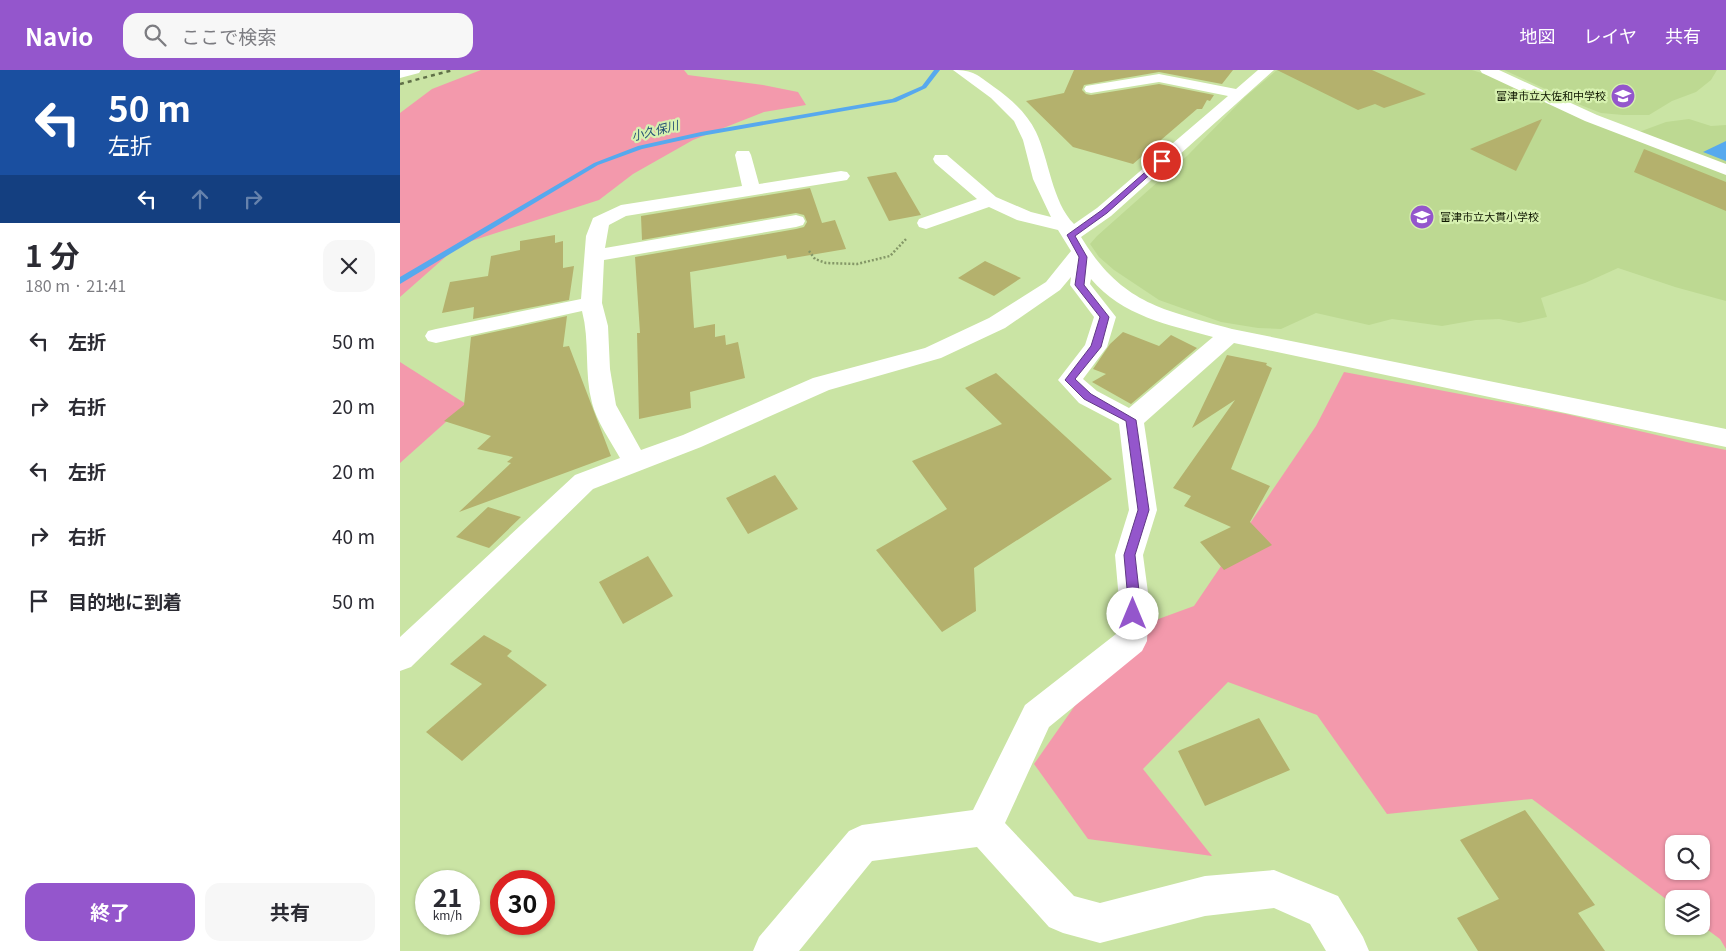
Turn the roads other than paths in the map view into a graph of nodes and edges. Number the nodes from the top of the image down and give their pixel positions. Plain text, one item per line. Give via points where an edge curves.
1 (414, 70) edge
2 (960, 70) edge
3 (1267, 70) edge
4 (1494, 72) edge
5 (400, 74) edge
6 (1091, 89) dead end
7 (1240, 94) junction
8 (744, 155) dead end
9 (940, 159) dead end
10 (1726, 170) edge
11 (841, 176) dead end
12 (752, 191) junction
13 (990, 201) junction
14 (796, 221) dead end
15 (926, 223) road end
16 (1075, 242) junction
17 (596, 255) junction
18 (591, 303) junction
19 (1230, 335) junction
20 (436, 336) dead end
21 (1131, 420) junction
22 (1726, 438) edge
23 (635, 463) junction
24 (400, 657) edge
25 (984, 827) junction
26 (773, 951) edge
27 (1349, 951) edge

1 - 5 main road
2 - 16 main road via 993,93 1026,128 1043,181
3 - 7 main road
4 - 10 main road via 1591,118
6 - 7 main road via 1159,78
7 - 16 main road via 1104,212
8 - 12 main road
9 - 13 main road
11 - 12 main road
12 - 17 main road via 621,211 600,222
13 - 15 main road
13 - 16 main road
14 - 17 main road
16 - 19 main road via 1114,292 1136,305 1170,318
16 - 21 main road via 1080,285 1105,317 1096,347 1070,380 1088,396
16 - 23 main road via 1053,286 997,323 933,353 821,384
17 - 18 main road
18 - 20 main road
18 - 23 main road via 597,326 598,370 604,405
19 - 21 main road
19 - 22 main road
21 - 25 main road via 1143,510 1130,555 1134,600 1131,641 1037,716
23 - 24 main road via 584,482
25 - 26 main road via 862,844
25 - 27 main road via 1063,913 1100,923 1205,896 1274,889 1324,910

